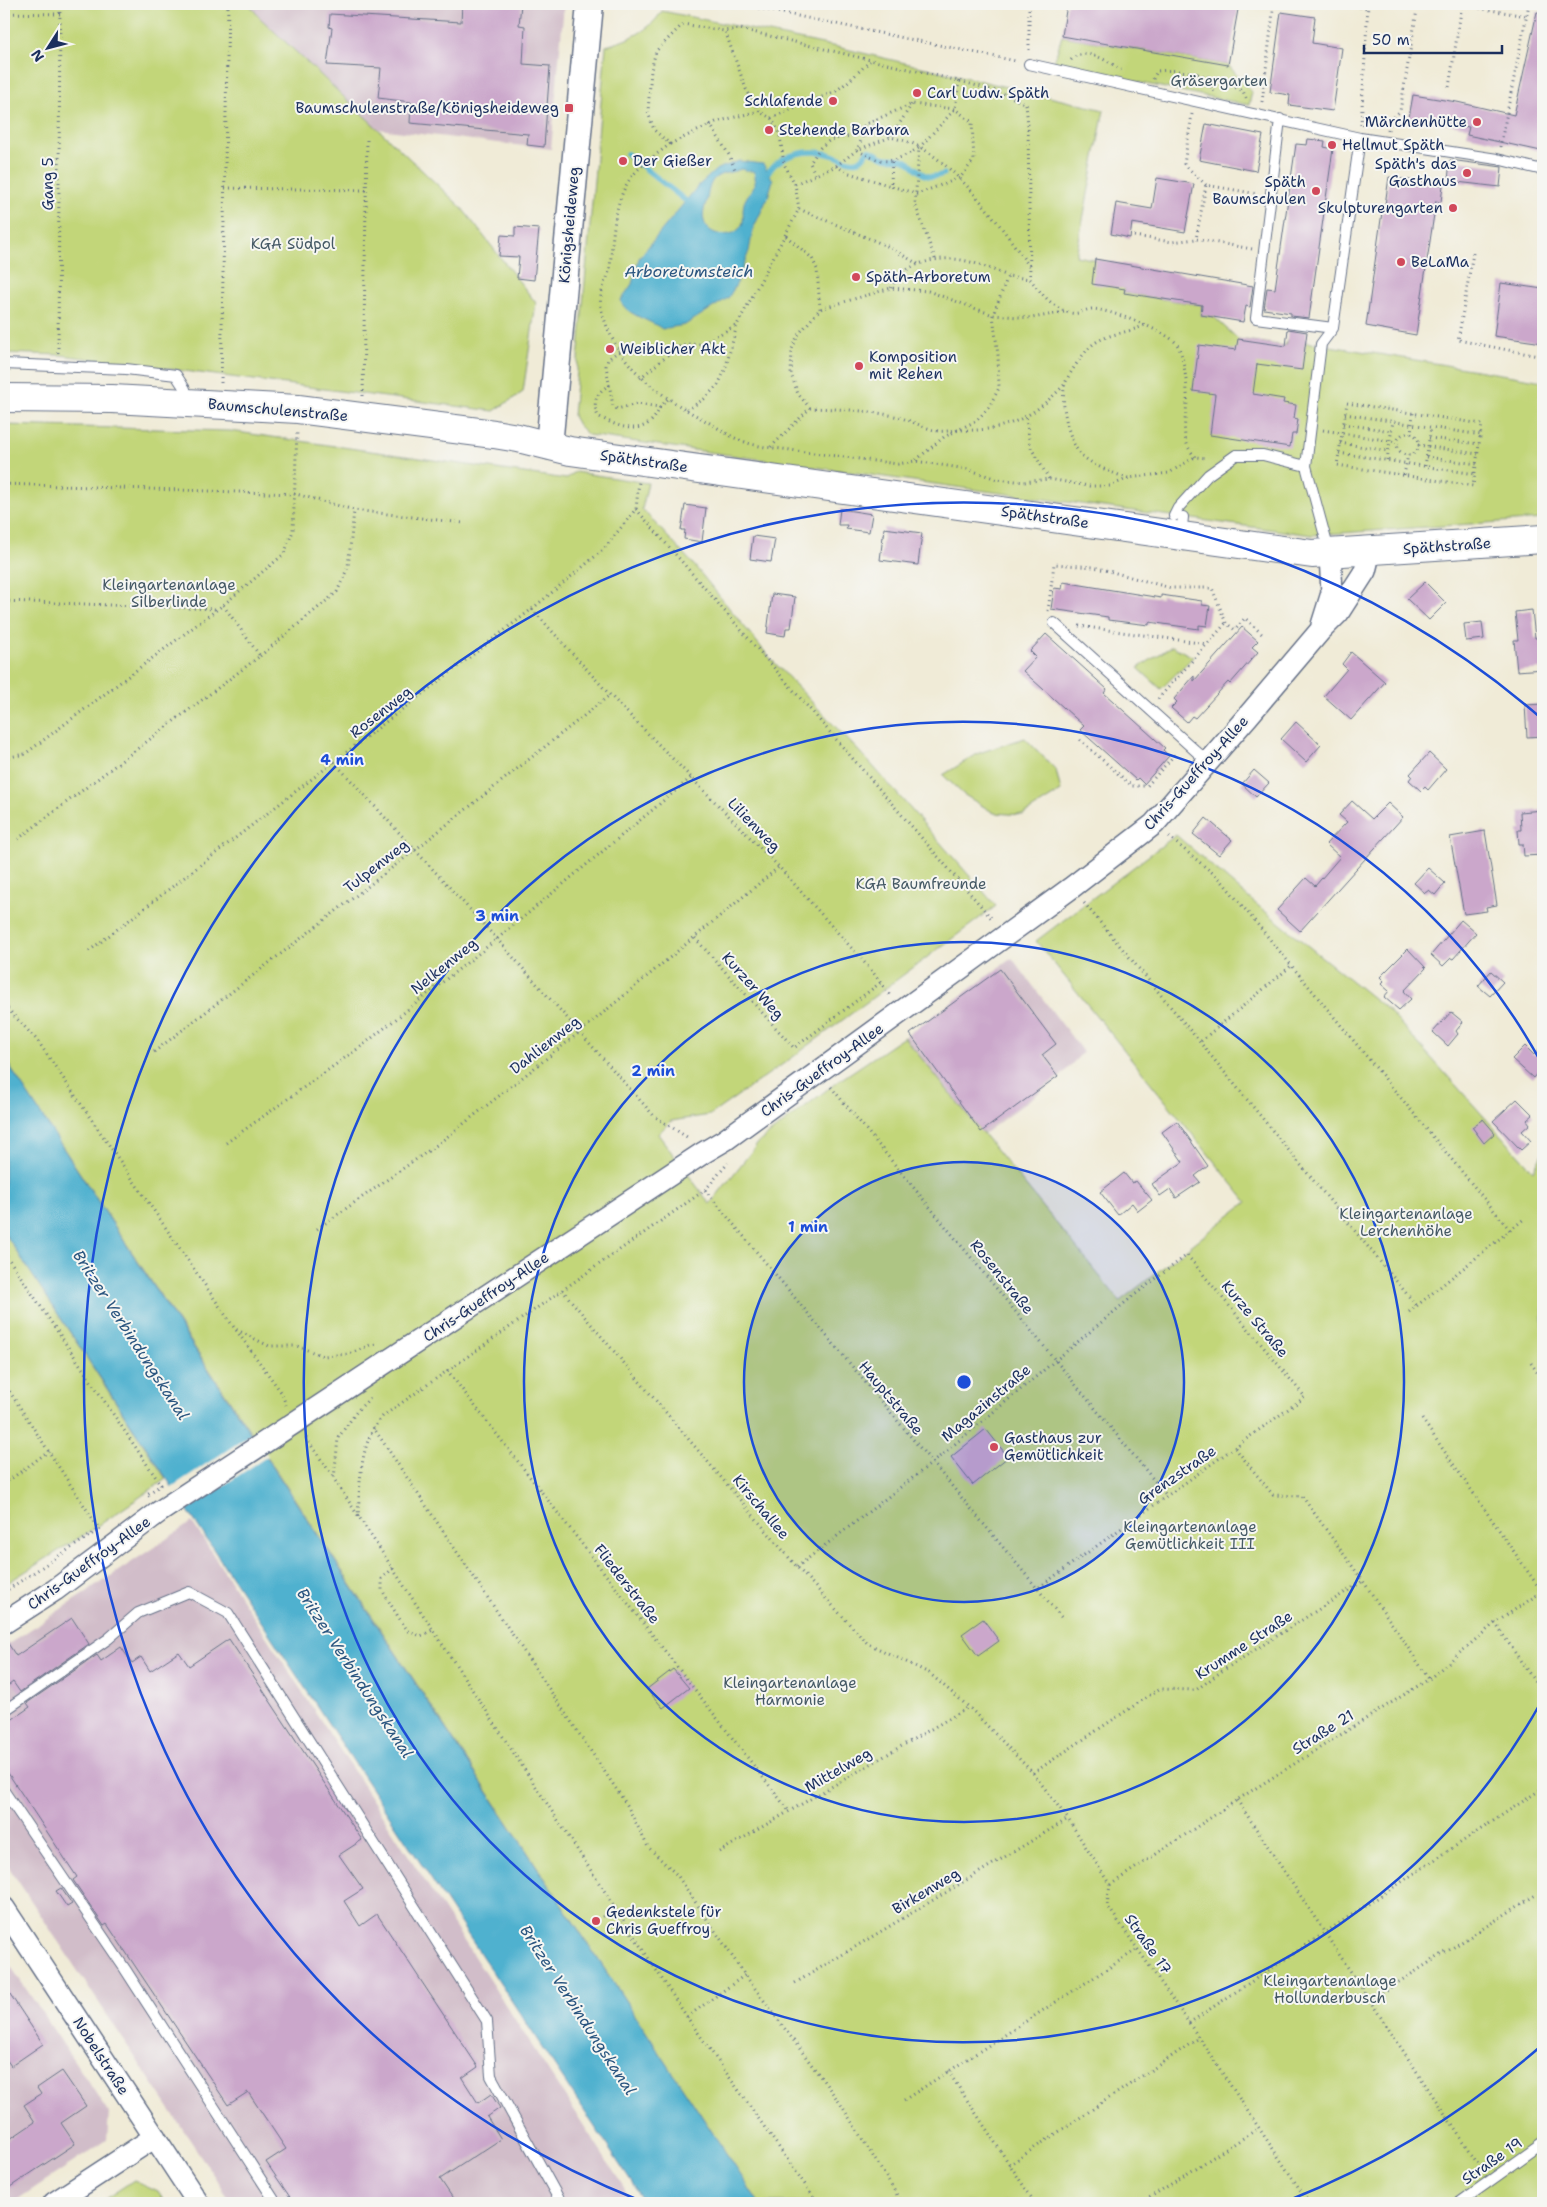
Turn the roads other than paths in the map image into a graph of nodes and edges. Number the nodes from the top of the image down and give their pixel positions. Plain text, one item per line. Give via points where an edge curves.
1 (590, 4) edge
2 (1029, 64) road end
3 (1280, 119) junction
4 (1360, 138) junction
5 (1543, 170) edge
6 (1332, 328) junction
7 (4, 364) edge
8 (4, 398) edge
9 (189, 403) junction
10 (549, 446) junction
11 (1306, 466) junction
12 (1179, 523) junction
13 (1543, 539) edge
14 (1367, 552) junction
15 (1330, 554) junction
16 (1054, 623) road end
17 (1320, 631) junction
18 (1208, 762) junction
19 (4, 1623) edge
20 (4, 1711) edge
21 (4, 1791) edge
22 (4, 1908) edge
23 (155, 2137) junction
24 (1543, 2143) edge
25 (54, 2203) edge
26 (198, 2203) edge
27 (276, 2203) edge
28 (561, 2203) edge
29 (1458, 2203) edge

1 - 10 street, Königsheideweg
2 - 3 lane
3 - 4 lane
3 - 6 lane via 1256,318
4 - 5 lane
4 - 6 lane
6 - 11 lane via 1321,344
7 - 9 lane via 126,368 176,375
8 - 9 main road, Baumschulenstraße
9 - 10 main road, Baumschulenstraße via 298,409 494,434
10 - 12 main road, Späthstraße via 640,460
11 - 12 lane via 1263,455 1236,455 1208,475 1178,508
11 - 15 lane
12 - 15 main road, Späthstraße via 1312,554
13 - 14 main road, Späthstraße
14 - 15 main road, Späthstraße
14 - 17 street, Chris-Gueffroy-Allee via 1365,571 1338,613
15 - 17 street, Chris-Gueffroy-Allee via 1332,593
16 - 18 lane
17 - 18 street, Chris-Gueffroy-Allee
18 - 19 street, Chris-Gueffroy-Allee via 1154,824 819,1073 725,1140 392,1359 300,1429 266,1441 174,1502 55,1590
20 - 28 lane via 108,1639 138,1613 189,1592 228,1613 487,2021 491,2076
21 - 27 lane via 125,1969
22 - 23 street, Nobelstraße
23 - 25 street
23 - 26 street, Nobelstraße
24 - 29 lane, Straße 19

